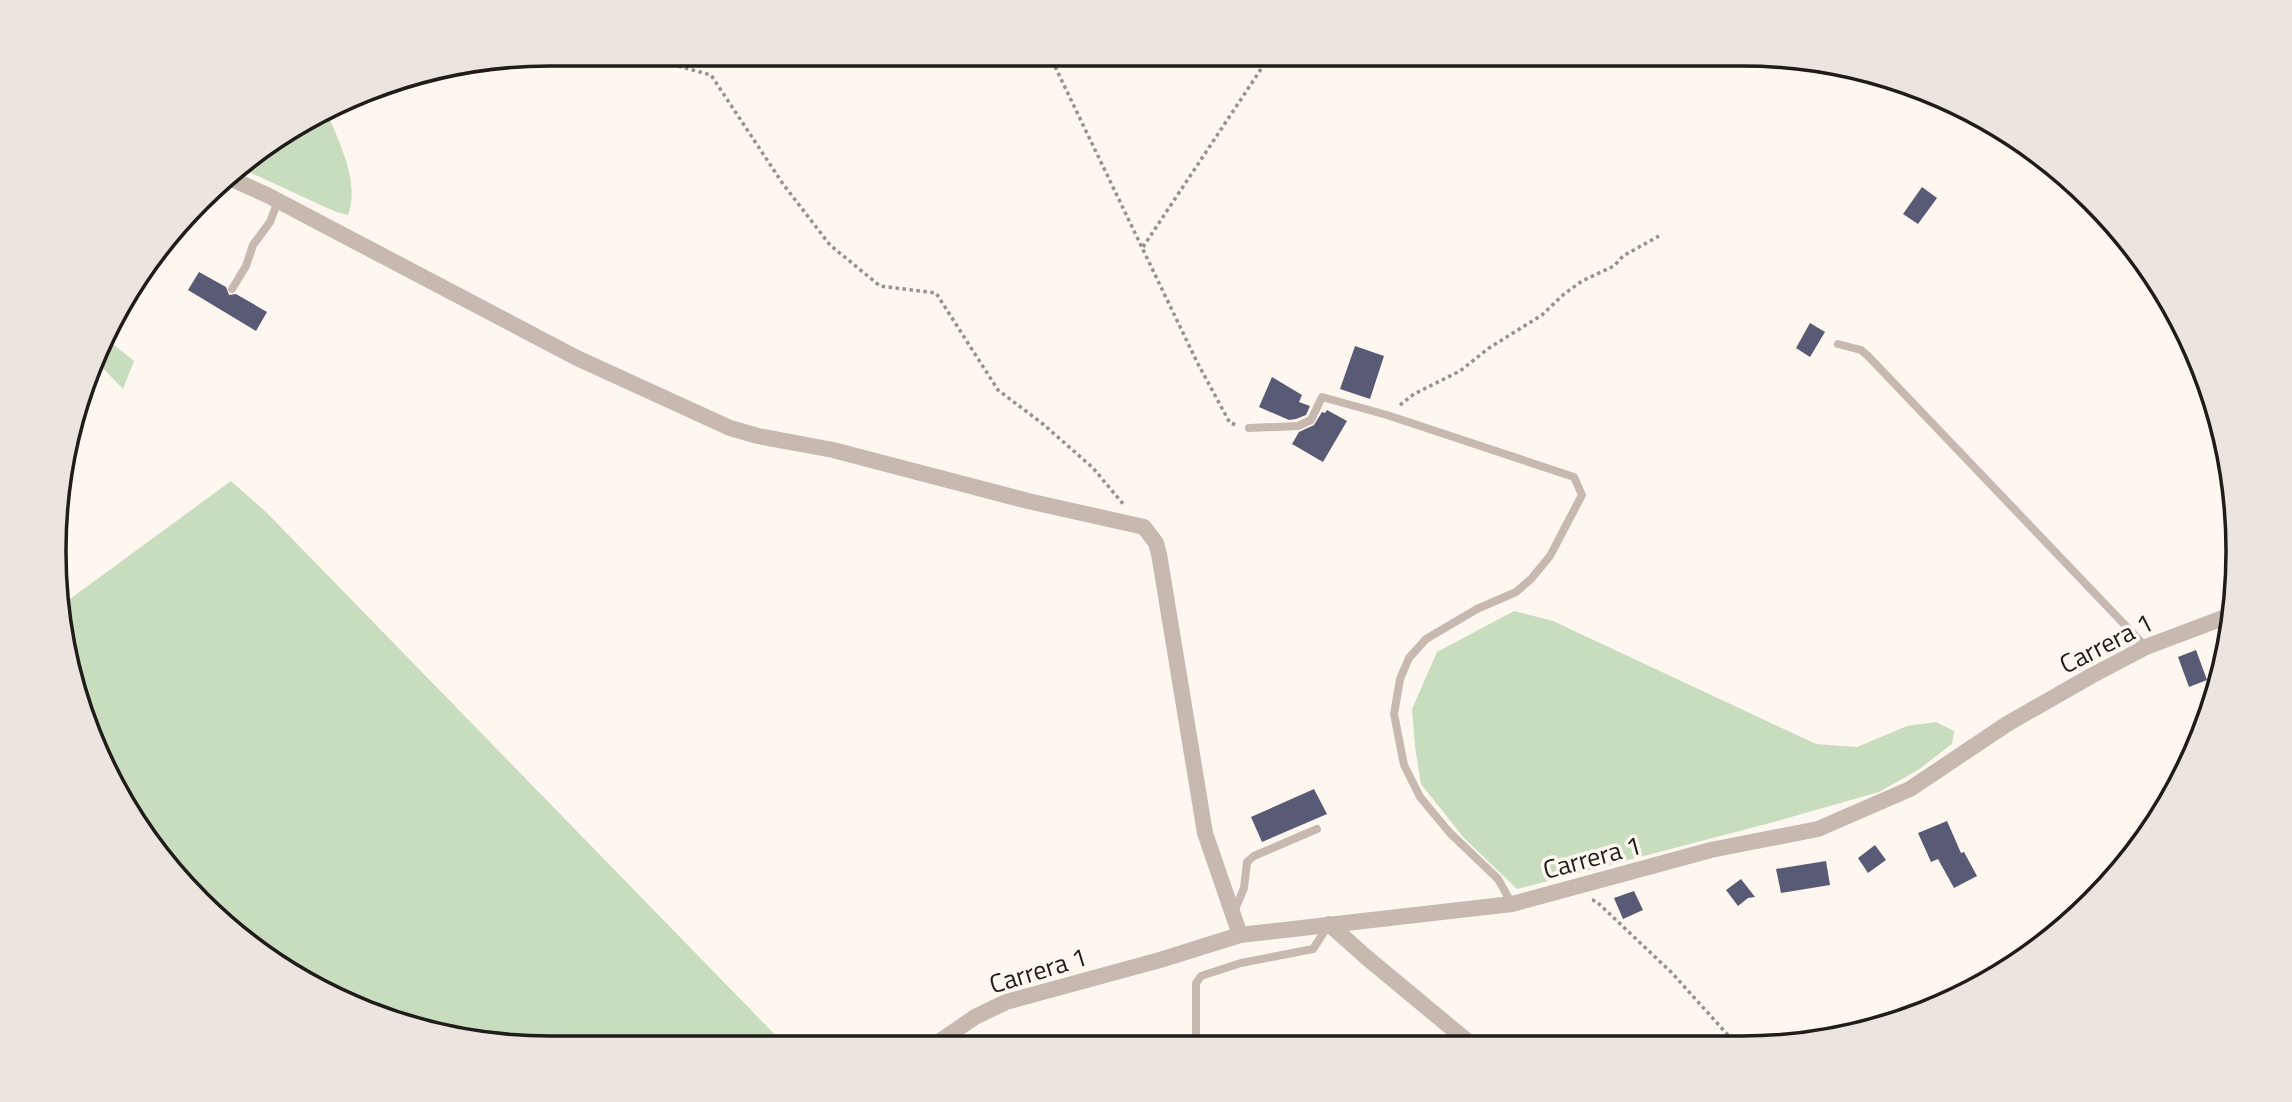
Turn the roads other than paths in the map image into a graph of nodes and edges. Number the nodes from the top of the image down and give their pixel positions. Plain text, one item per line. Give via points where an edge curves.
1 (238, 182) edge
2 (278, 201) junction
3 (232, 289) dead end
4 (1838, 344) dead end
5 (1249, 428) road end
6 (2220, 619) edge
7 (2146, 647) junction
8 (1317, 829) dead end
9 (1512, 904) junction
10 (1232, 915) junction
11 (1329, 924) junction
12 (1240, 935) junction
13 (947, 1036) edge
14 (1196, 1036) edge
15 (1461, 1036) edge

1 - 2 street
2 - 3 lane
2 - 10 street via 577,358 730,428 1139,524 1150,532 1156,543 1205,833
4 - 7 lane via 1868,356
5 - 9 lane via 1298,426 1311,421 1322,397 1574,477 1582,495 1550,556 1516,592 1426,639 1409,658 1400,679 1394,714 1404,765 1420,797 1498,879
6 - 7 street, Carrera 1
7 - 9 street, Carrera 1 via 2007,724 1910,789 1847,818
8 - 10 lane via 1247,862 1244,888
9 - 11 street, Carrera 1
10 - 12 street
11 - 12 street, Carrera 1
11 - 14 lane via 1313,949 1201,975 1196,983
11 - 15 street
12 - 13 street, Carrera 1 via 1006,1002

